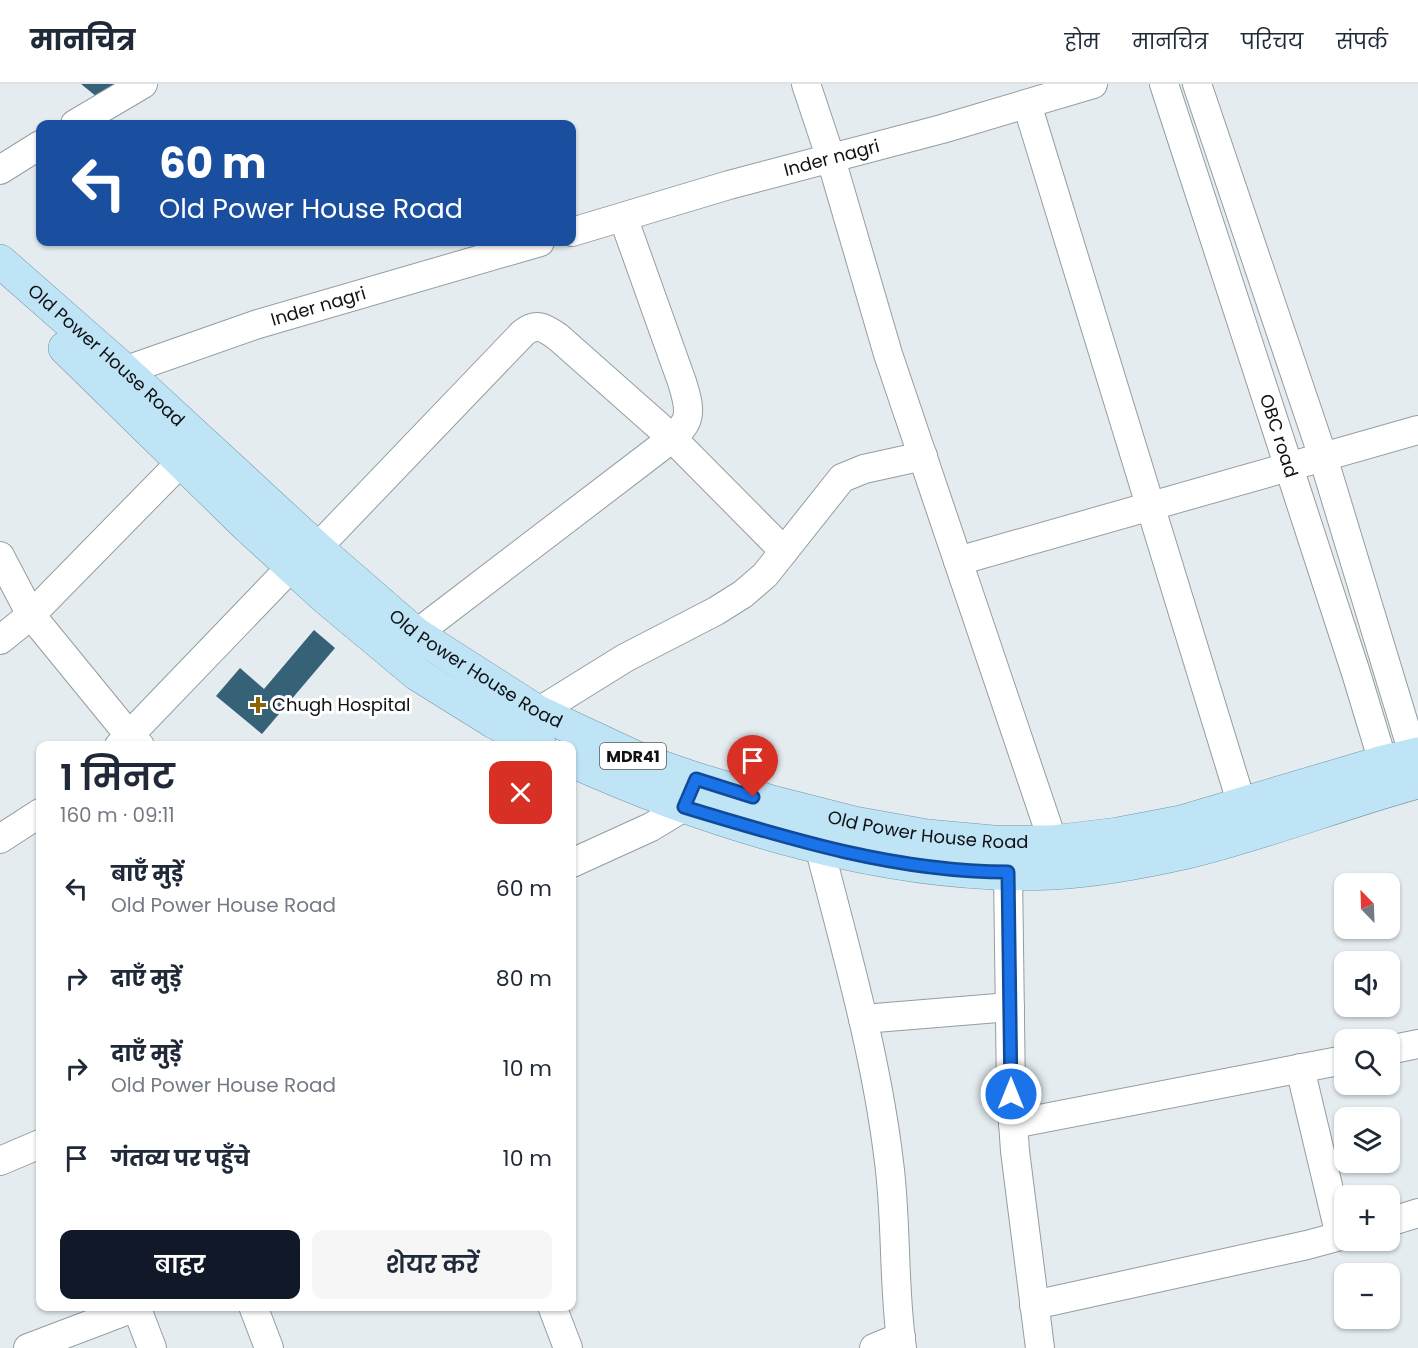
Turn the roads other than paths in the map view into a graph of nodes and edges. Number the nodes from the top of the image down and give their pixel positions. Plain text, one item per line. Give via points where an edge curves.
1 (143, 84) edge
2 (806, 84) edge
3 (1093, 84) edge
4 (1164, 84) edge
5 (1197, 84) edge
6 (1027, 104) junction
7 (82, 120) edge
8 (36, 148) edge
9 (831, 159) junction
10 (0, 170) edge
11 (622, 217) junction
12 (576, 231) edge
13 (526, 246) edge
14 (0, 261) edge
15 (0, 287) edge
16 (112, 375) junction
17 (1418, 430) edge
18 (672, 438) junction
19 (923, 456) junction
20 (1323, 457) junction
21 (181, 462) junction
22 (1288, 466) junction
23 (1150, 505) junction
24 (784, 551) junction
25 (0, 556) edge
26 (304, 558) junction
27 (958, 561) junction
28 (31, 615) junction
29 (416, 634) junction
30 (0, 640) edge
31 (538, 712) junction
32 (128, 741) edge
33 (130, 741) edge
34 (530, 741) edge
35 (576, 763) edge
36 (1407, 769) edge
37 (690, 793) junction
38 (1242, 805) junction
39 (36, 816) edge
40 (0, 839) edge
41 (1053, 843) junction
42 (819, 846) junction
43 (576, 861) edge
44 (1008, 872) junction
45 (1010, 1007) junction
46 (863, 1019) junction
47 (1418, 1044) edge
48 (1400, 1048) edge
49 (1334, 1062) edge
50 (1300, 1068) junction
51 (1013, 1124) junction
52 (36, 1146) edge
53 (0, 1161) edge
54 (1334, 1203) edge
55 (1418, 1213) edge
56 (1400, 1219) edge
57 (1334, 1237) edge
58 (1034, 1305) junction
59 (125, 1311) edge
60 (138, 1311) edge
61 (255, 1311) edge
62 (554, 1311) edge
63 (902, 1343) edge
64 (28, 1348) edge
65 (152, 1348) edge
66 (269, 1348) edge
67 (568, 1348) edge
68 (874, 1348) edge
69 (1040, 1348) edge

1 - 7 street
2 - 9 street
3 - 6 street, Inder nagri
4 - 22 street, OBC road
5 - 20 street, OBC road
6 - 9 street, Inder nagri
6 - 23 street
8 - 10 street
9 - 11 street, Inder nagri
9 - 19 street via 888,354
11 - 12 street, Inder nagri
11 - 18 street via 688,403 689,416
13 - 16 street, Inder nagri via 269,320
14 - 16 highway, Old Power House Road / MDR41
15 - 16 highway, Old Power House Road / MDR41
16 - 21 highway, Old Power House Road / MDR41
16 - 26 highway, Old Power House Road / MDR41
17 - 20 street
18 - 24 street
18 - 26 street via 558,337 535,326 523,333
18 - 29 street
19 - 24 street via 842,478
19 - 27 street
20 - 22 street
20 - 36 street, OBC road
21 - 26 highway, Old Power House Road / MDR41
21 - 28 street
22 - 23 street
22 - 36 street, OBC road
23 - 27 street
23 - 38 street
24 - 31 street via 743,594 625,658
25 - 28 street
26 - 29 highway, Old Power House Road / MDR41
26 - 33 street
26 - 34 highway, Old Power House Road / MDR41 via 327,600 417,674
27 - 41 street
28 - 30 street
28 - 32 street
29 - 31 highway, Old Power House Road / MDR41
31 - 37 highway, Old Power House Road / MDR41 via 642,760
35 - 37 highway, Old Power House Road / MDR41 via 631,788
36 - 38 highway, Old Power House Road / MDR41
36 - 44 highway, Old Power House Road / MDR41 via 1297,820 1188,852 1054,873
37 - 41 highway, Old Power House Road / MDR41 via 772,802 927,837
37 - 42 highway, Old Power House Road / MDR41
37 - 43 street via 651,827
38 - 41 highway, Old Power House Road / MDR41 via 1181,822
39 - 40 street
42 - 44 highway, Old Power House Road / MDR41 via 923,866
42 - 46 street
44 - 45 street
45 - 46 street
45 - 51 street
46 - 63 street via 889,1163
47 - 48 street
49 - 50 street
50 - 51 street
50 - 54 street
51 - 58 street
52 - 53 street
55 - 56 street
57 - 58 street
58 - 69 street
59 - 64 street
60 - 65 street
61 - 66 street
62 - 67 street
63 - 68 street

